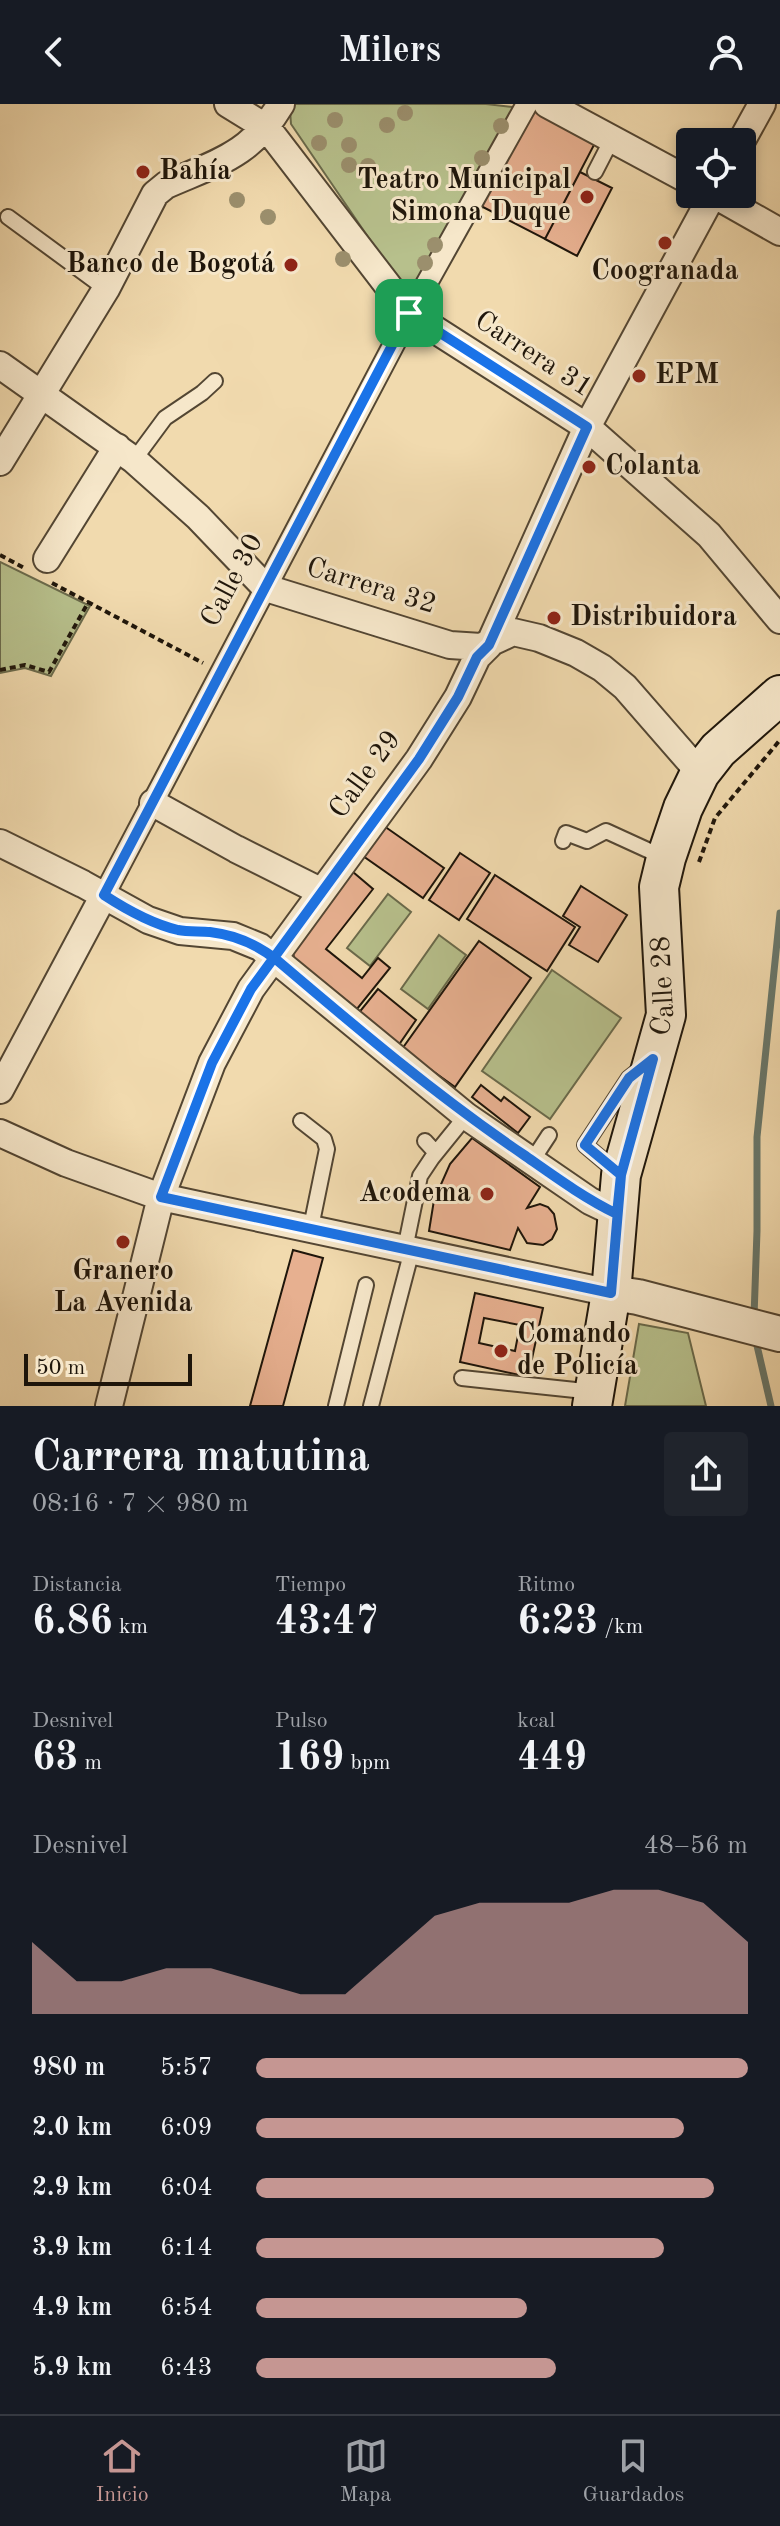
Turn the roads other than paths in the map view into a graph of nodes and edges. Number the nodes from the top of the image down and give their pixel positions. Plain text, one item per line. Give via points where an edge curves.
1 (228, 104) edge
2 (281, 104) edge
3 (527, 104) edge
4 (547, 104) edge
5 (762, 104) edge
6 (267, 128) junction
7 (749, 128) edge
8 (612, 139) junction
9 (595, 172) dead end
10 (676, 173) edge
11 (705, 208) edge
12 (738, 208) edge
13 (8, 217) dead end
14 (780, 232) edge
15 (106, 289) junction
16 (409, 313) junction
17 (0, 365) edge
18 (215, 381) dead end
19 (42, 394) junction
20 (587, 427) junction
21 (125, 453) junction
22 (0, 462) edge
23 (45, 572) road end
24 (266, 588) junction
25 (780, 620) edge
26 (489, 645) junction
27 (780, 695) edge
28 (700, 773) junction
29 (153, 803) junction
30 (563, 841) dead end
31 (0, 843) edge
32 (666, 858) junction
33 (320, 891) junction
34 (104, 895) junction
35 (274, 958) junction
36 (0, 1090) edge
37 (466, 1116) junction
38 (301, 1121) dead end
39 (0, 1133) edge
40 (549, 1135) dead end
41 (425, 1141) dead end
42 (436, 1153) junction
43 (532, 1161) junction
44 (161, 1197) junction
45 (617, 1214) junction
46 (311, 1227) junction
47 (408, 1250) junction
48 (366, 1285) dead end
49 (611, 1293) junction
50 (780, 1334) edge
51 (462, 1378) dead end
52 (593, 1399) edge
53 (109, 1406) edge
54 (336, 1406) edge
55 (371, 1406) edge

1 - 6 street, Carrera 31
2 - 6 street
3 - 16 street, Calle 30
4 - 8 street
5 - 7 street
6 - 15 street via 246,148 155,194
6 - 16 street, Carrera 31
8 - 9 lane
8 - 10 street
11 - 20 street, Calle 29
12 - 14 street
13 - 15 lane
15 - 19 street
16 - 20 street, Carrera 31
16 - 24 street, Calle 30
17 - 19 street, Carrera 32
18 - 21 lane
19 - 21 street, Carrera 32
19 - 22 street
20 - 25 street, Carrera 31 via 709,535
20 - 26 street, Calle 29
21 - 23 street
21 - 24 street, Carrera 32 via 198,517
24 - 26 street, Carrera 32 via 450,645
24 - 29 street, Calle 30
26 - 28 street, Carrera 32 via 513,632 551,643 602,668
26 - 33 street, Calle 29 via 419,759
27 - 28 main road, Calle 28
28 - 32 main road, Calle 28
29 - 33 street
29 - 34 street, Calle 30
30 - 32 lane via 566,833 587,841 606,831
31 - 34 street
32 - 45 main road, Calle 28 via 659,887 666,1015 621,1175
33 - 35 street, Calle 29
34 - 35 street via 148,920 180,931 233,936
34 - 36 street, Calle 30
35 - 37 street
35 - 44 street, Calle 29 via 251,989 212,1063
37 - 42 lane
37 - 43 street
38 - 46 lane via 324,1139 327,1149
39 - 44 street
40 - 43 lane
41 - 42 lane
42 - 47 lane via 420,1176
43 - 45 street
44 - 46 street
44 - 53 street, Calle 29
45 - 49 main road, Calle 28
46 - 47 street
47 - 49 street
47 - 55 lane
48 - 54 lane
49 - 50 street
49 - 52 main road, Calle 28
51 - 52 lane

